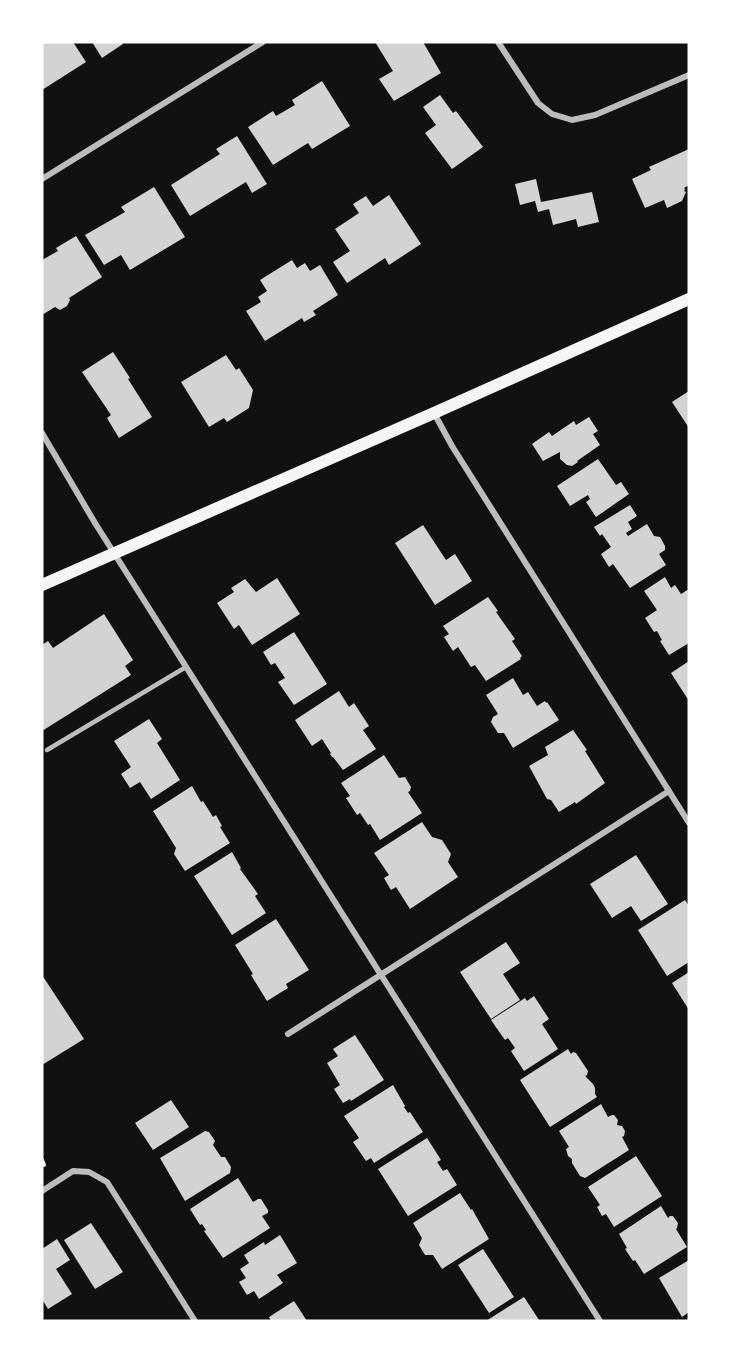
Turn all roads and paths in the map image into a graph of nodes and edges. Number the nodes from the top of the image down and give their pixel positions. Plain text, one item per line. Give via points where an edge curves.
1 (263, 42) edge
2 (498, 42) edge
3 (689, 75) edge
4 (42, 179) edge
5 (689, 299) edge
6 (434, 413) junction
7 (42, 433) edge
8 (114, 553) junction
9 (42, 585) edge
10 (186, 667) junction
11 (47, 750) dead end
12 (669, 791) junction
13 (689, 823) edge
14 (380, 974) junction
15 (288, 1034) dead end
16 (42, 1191) edge
17 (195, 1321) edge
18 (600, 1321) edge

1 - 4 street
2 - 3 street via 538,103 552,114 572,120 595,116
5 - 6 main road
6 - 8 main road
6 - 12 street
7 - 8 street
8 - 9 main road
8 - 10 street
10 - 11 lane
10 - 14 street
12 - 13 street
12 - 14 street
14 - 15 street
14 - 18 street
16 - 17 street via 73,1171 89,1172 107,1182

